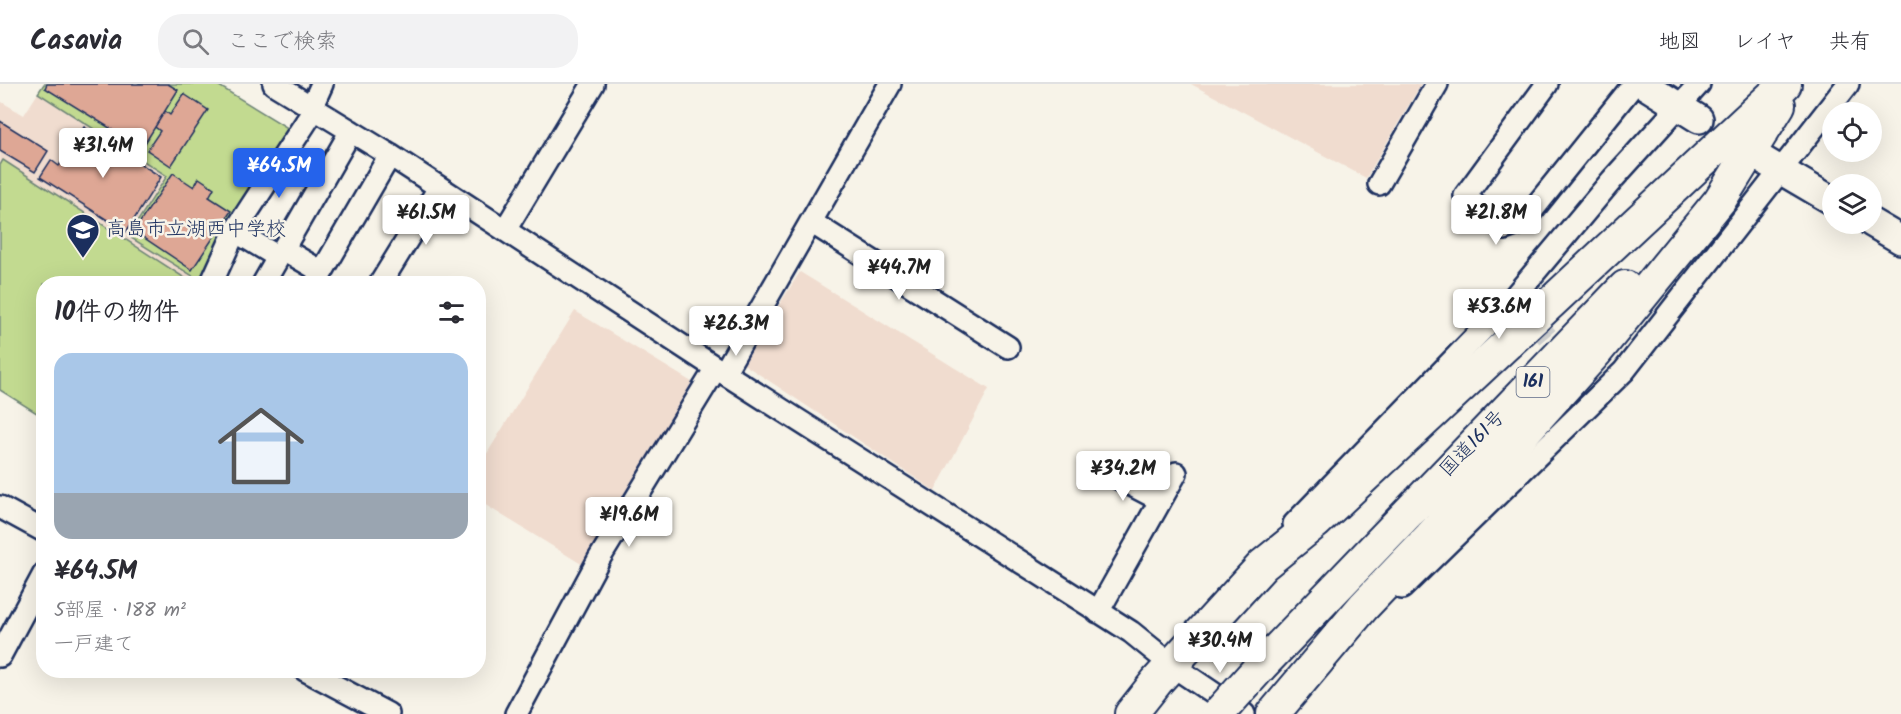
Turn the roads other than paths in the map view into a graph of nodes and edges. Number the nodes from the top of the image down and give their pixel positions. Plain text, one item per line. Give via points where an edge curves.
1 (274, 84) edge
2 (321, 84) edge
3 (593, 84) edge
4 (890, 84) edge
5 (1437, 84) edge
6 (1547, 84) edge
7 (1634, 84) edge
8 (1643, 84) edge
9 (1699, 84) edge
10 (1789, 84) edge
11 (1848, 84) edge
12 (312, 106) junction
13 (1690, 112) junction
14 (351, 131) junction
15 (390, 155) junction
16 (1772, 166) junction
17 (1379, 184) dead end
18 (440, 188) junction
19 (1822, 195) edge
20 (811, 222) junction
21 (506, 230) junction
22 (1882, 230) edge
23 (235, 231) junction
24 (1901, 240) edge
25 (281, 253) junction
26 (215, 276) edge
27 (268, 276) edge
28 (315, 276) edge
29 (319, 276) edge
30 (385, 276) edge
31 (1008, 347) dead end
32 (720, 371) junction
33 (1103, 470) dead end
34 (1176, 473) dead end
35 (1160, 500) junction
36 (0, 507) edge
37 (36, 527) edge
38 (1263, 565) junction
39 (36, 589) edge
40 (1364, 606) junction
41 (1098, 612) junction
42 (0, 656) edge
43 (1173, 666) junction
44 (321, 678) edge
45 (388, 714) edge
46 (516, 714) edge
47 (1131, 714) edge
48 (1218, 714) edge
49 (1244, 714) edge
50 (1273, 714) edge

1 - 12 street
2 - 12 street
3 - 21 street
4 - 20 street
5 - 17 street
6 - 7 street via 1465,196 1504,229 1523,222
8 - 13 main road
9 - 13 street
10 - 38 highway via 1316,522
10 - 40 highway via 1720,200 1684,245 1597,351
10 - 48 highway, 国道161号 / 161, bridge via 1689,213 1625,287
11 - 16 street
12 - 14 street
12 - 23 street via 310,116
13 - 38 street via 1612,180 1514,297 1302,515
14 - 15 street
14 - 25 street
15 - 18 street
15 - 29 street
16 - 19 main road
16 - 40 street via 1624,371 1379,610
18 - 21 street
18 - 30 street
20 - 31 street
20 - 32 street
21 - 32 street
22 - 24 main road
23 - 25 street
23 - 26 street
25 - 27 street
25 - 28 street
32 - 41 street
32 - 46 street via 599,559
33 - 35 street
34 - 35 street
35 - 41 street
36 - 37 street
38 - 43 highway
39 - 42 street
40 - 50 highway
41 - 43 street via 1131,632
43 - 47 highway
43 - 49 street
44 - 45 street

